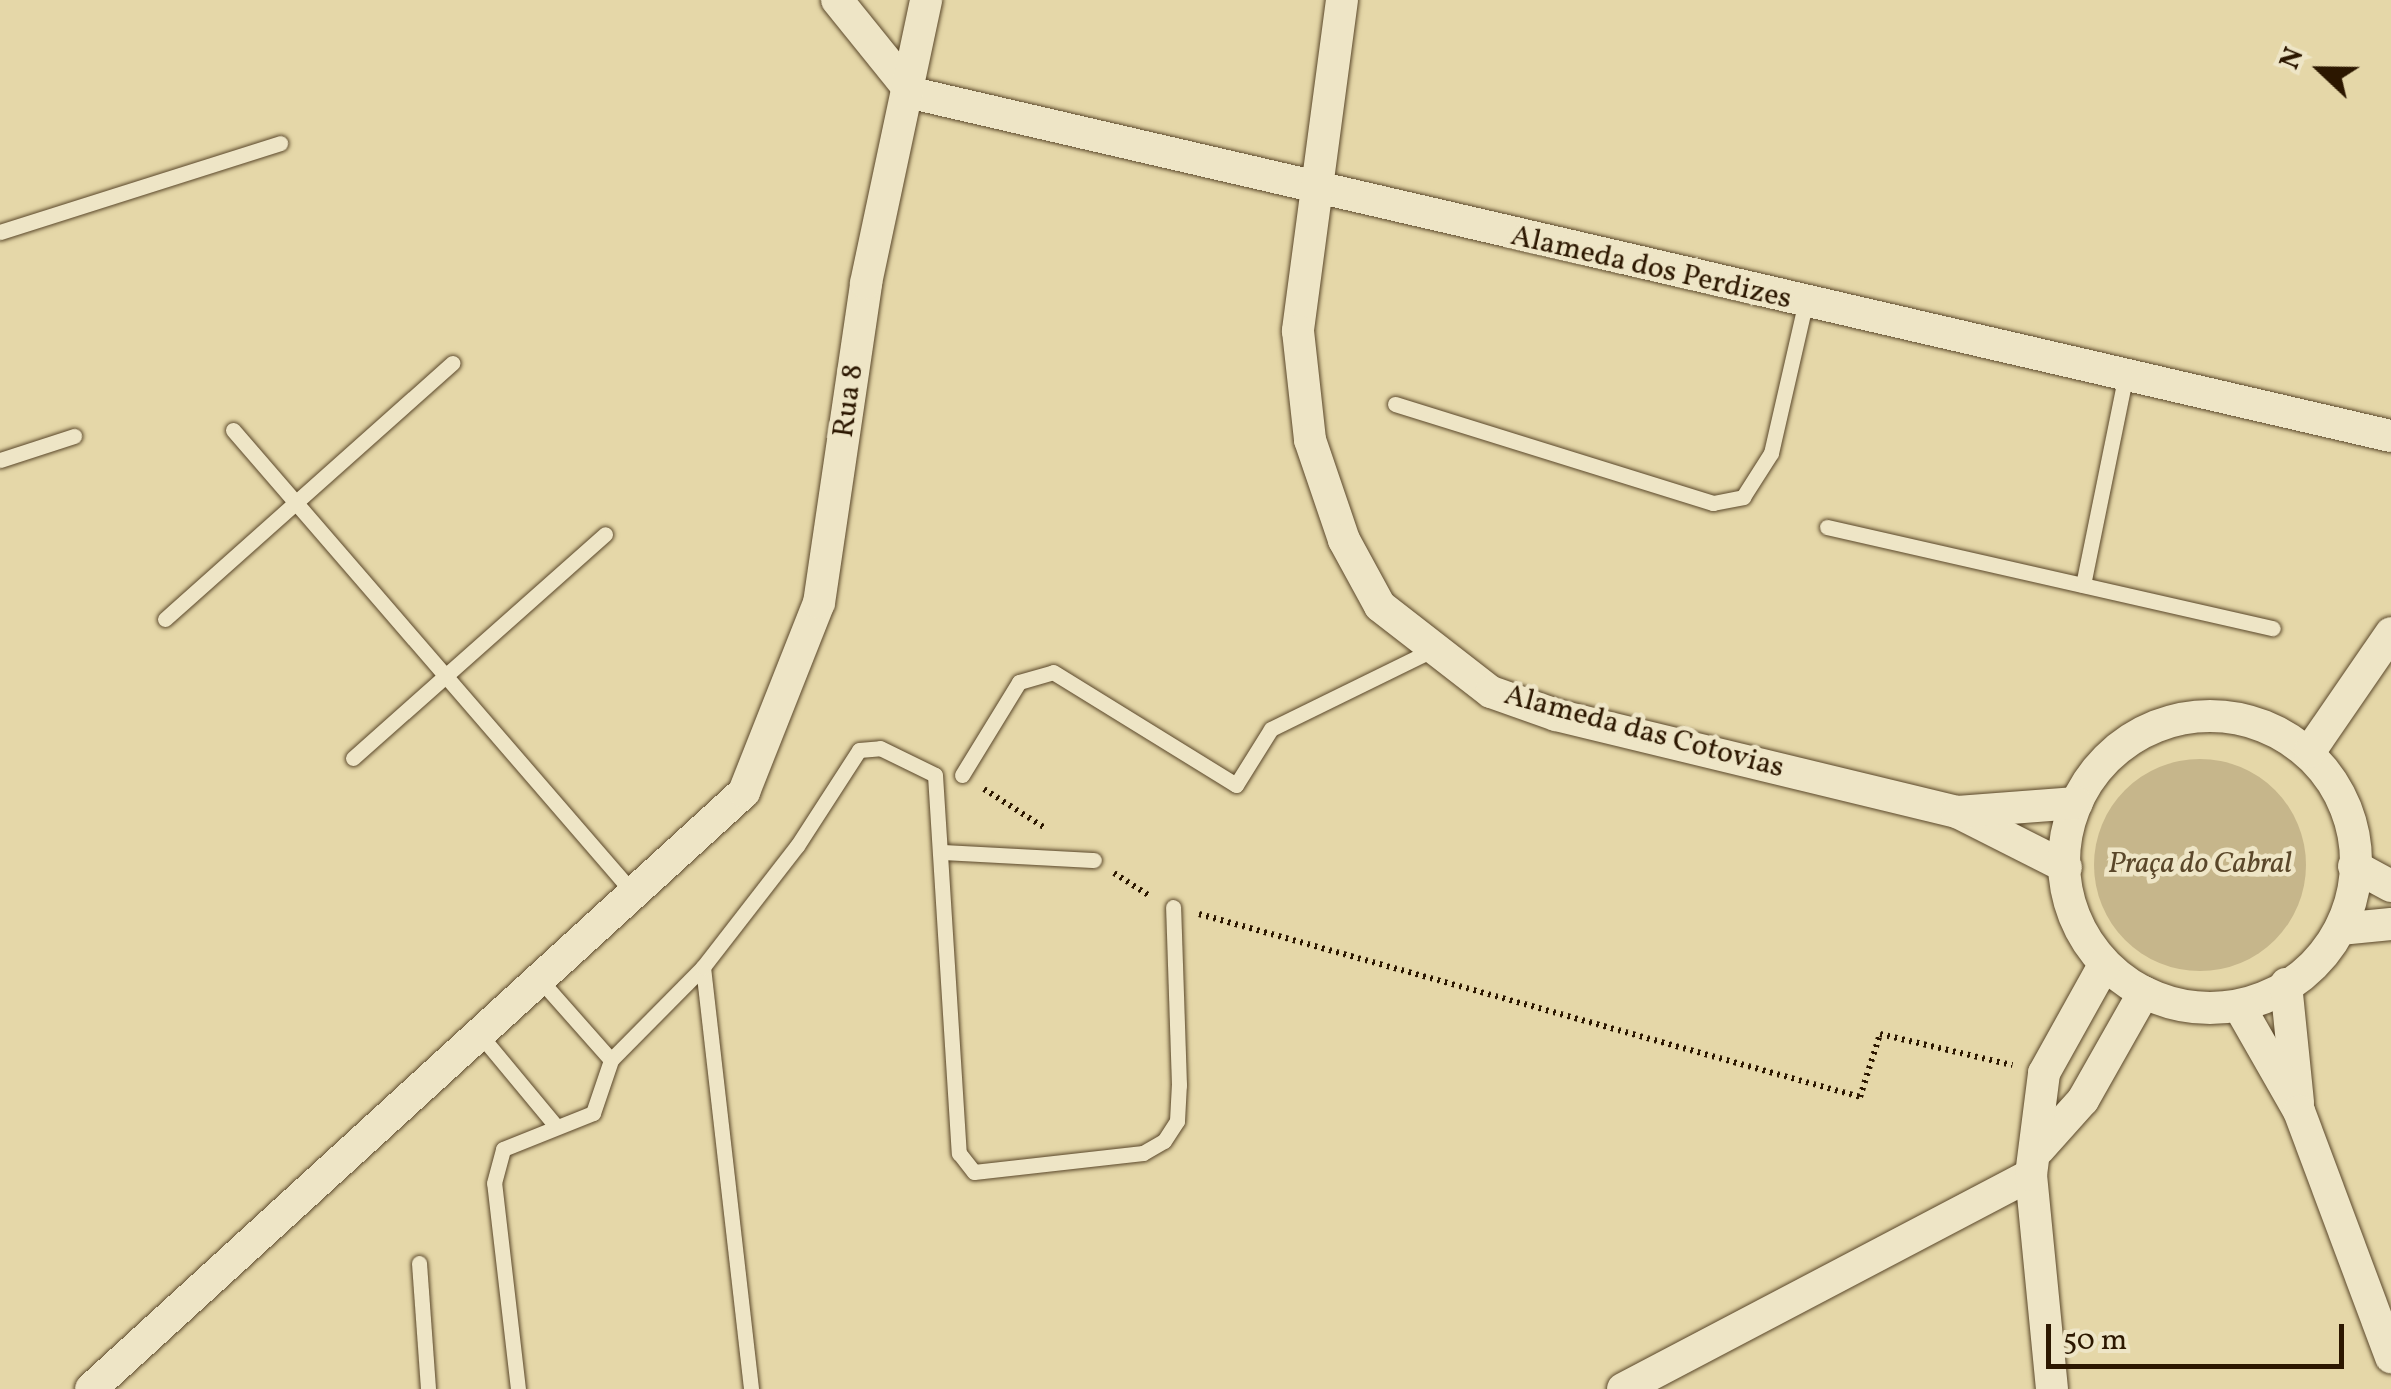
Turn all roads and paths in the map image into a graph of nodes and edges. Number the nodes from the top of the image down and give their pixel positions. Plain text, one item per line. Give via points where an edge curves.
1 (838, 0) edge
2 (926, 0) edge
3 (1342, 0) edge
4 (912, 93) junction
5 (280, 144) dead end
6 (1311, 189) junction
7 (0, 232) edge
8 (1805, 304) junction
9 (452, 363) dead end
10 (2125, 380) junction
11 (1395, 404) dead end
12 (233, 430) dead end
13 (74, 436) dead end
14 (2391, 436) edge
15 (0, 460) edge
16 (297, 498) junction
17 (1827, 526) dead end
18 (605, 534) dead end
19 (2084, 585) junction
20 (165, 619) dead end
21 (2273, 628) dead end
22 (2391, 634) edge
23 (1430, 651) junction
24 (448, 673) junction
25 (2310, 751) junction
26 (353, 758) dead end
27 (962, 775) dead end
28 (2076, 803) junction
29 (1957, 812) junction
30 (941, 852) junction
31 (1094, 860) dead end
32 (2354, 866) junction
33 (2066, 867) junction
34 (2391, 886) edge
35 (635, 894) junction
36 (1174, 907) joint
37 (2391, 924) edge
38 (2340, 929) junction
39 (2104, 965) junction
40 (703, 967) junction
41 (542, 982) junction
42 (2286, 984) junction
43 (2144, 992) junction
44 (2238, 1006) junction
45 (482, 1037) junction
46 (611, 1060) junction
47 (2044, 1073) junction
48 (2299, 1111) junction
49 (556, 1126) junction
50 (2035, 1162) junction
51 (419, 1263) dead end
52 (2391, 1357) edge
53 (91, 1389) edge
54 (428, 1389) edge
55 (518, 1389) edge
56 (751, 1389) edge
57 (1623, 1389) edge
58 (2052, 1389) edge

1 - 4 street
2 - 4 street, Rua 8
3 - 6 street, Alameda das Cotovias
4 - 6 street, Alameda dos Perdizes
4 - 35 street, Rua 8 via 866,282 819,603 744,792
5 - 7 lane
6 - 8 street, Alameda dos Perdizes
6 - 23 street, Alameda das Cotovias via 1298,331 1310,440 1344,540 1380,606
8 - 10 street, Alameda dos Perdizes
8 - 11 lane via 1771,453 1743,497 1713,503
9 - 16 lane
10 - 14 street, Alameda dos Perdizes
10 - 19 lane
12 - 16 lane
13 - 15 lane
16 - 20 lane
16 - 24 lane
17 - 19 lane
18 - 24 lane
19 - 21 lane
22 - 25 street
23 - 27 lane via 1271,729 1236,785 1053,672 1019,682
23 - 29 street, Alameda das Cotovias via 1491,692 1556,715
24 - 26 lane
24 - 35 lane
25 - 28 street via 2250,720 2206,714 2162,723 2123,743
25 - 32 street via 2344,803
28 - 29 street, Alameda das Cotovias
28 - 33 street
29 - 33 street, Alameda das Cotovias
30 - 31 lane
30 - 36 lane via 959,1153 974,1172 1143,1153 1164,1140 1177,1121 1180,1084
30 - 40 lane via 935,775 880,748 859,750 797,846
32 - 34 street
32 - 38 street via 2353,899
33 - 39 street via 2068,904
35 - 41 street
36 - 47 path via 1860,1096 1880,1034
37 - 38 street
38 - 42 street via 2314,965
39 - 43 street
39 - 47 street
40 - 46 lane
40 - 56 lane
41 - 45 street
41 - 46 lane
42 - 44 street
42 - 48 street
43 - 44 street via 2196,1009
43 - 50 street via 2082,1100
44 - 48 street
45 - 49 lane
45 - 53 street
46 - 49 lane via 593,1113
47 - 50 street
48 - 52 street
49 - 55 lane via 503,1149 495,1164
50 - 57 street
50 - 58 street
51 - 54 lane

